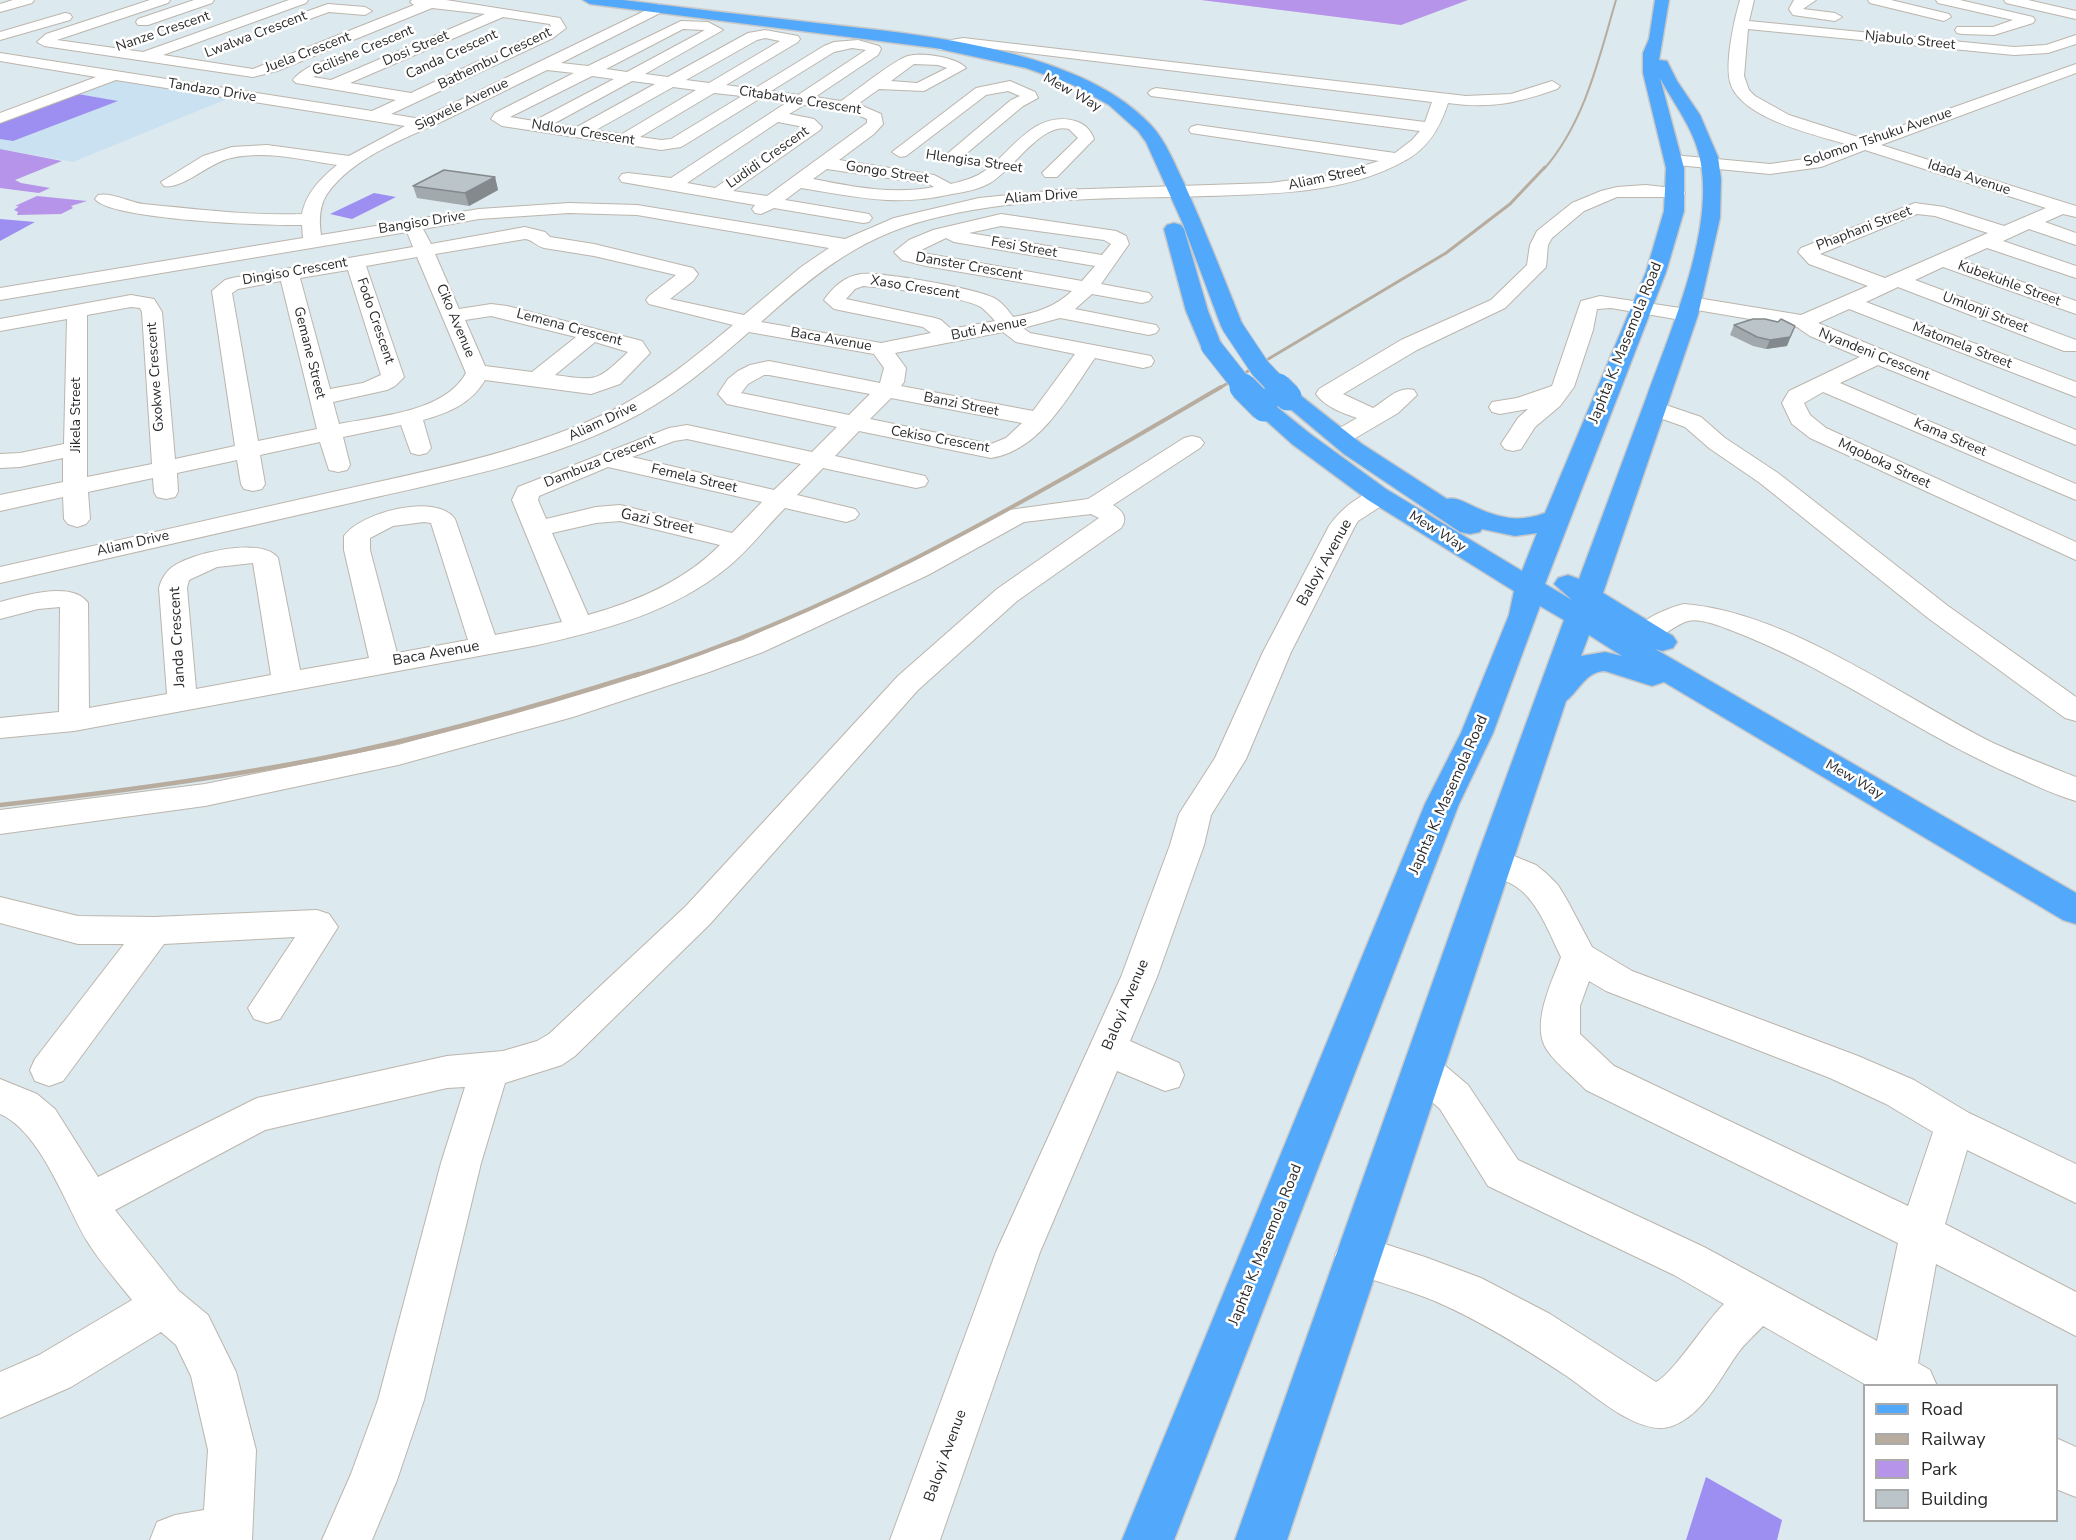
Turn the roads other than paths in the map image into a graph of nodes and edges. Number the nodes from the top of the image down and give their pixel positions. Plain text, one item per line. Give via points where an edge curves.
1 (163, 0) edge
2 (207, 0) edge
3 (301, 0) edge
4 (404, 0) edge
5 (590, 0) edge
6 (1662, 0) edge
7 (1747, 0) edge
8 (1809, 0) edge
9 (1875, 0) edge
10 (1943, 0) edge
11 (2011, 0) edge
12 (435, 2) edge
13 (480, 2) dead end
14 (1891, 4) junction
15 (518, 5) dead end
16 (0, 8) edge
17 (466, 8) junction
18 (659, 8) junction
19 (554, 9) dead end
20 (84, 11) dead end
21 (500, 12) junction
22 (1864, 12) dead end
23 (18, 15) edge
24 (2076, 15) edge
25 (538, 17) junction
26 (1944, 17) dead end
27 (1848, 18) dead end
28 (434, 22) dead end
29 (334, 23) dead end
30 (1742, 24) junction
31 (1917, 25) dead end
32 (471, 26) junction
33 (129, 27) dead end
34 (500, 29) dead end
35 (269, 30) dead end
36 (2073, 33) edge
37 (107, 35) dead end
38 (0, 36) edge
39 (1656, 39) junction
40 (141, 40) dead end
41 (939, 45) junction
42 (73, 46) junction
43 (108, 51) junction
44 (215, 51) dead end
45 (250, 56) dead end
46 (0, 57) edge
47 (144, 57) junction
48 (347, 58) dead end
49 (182, 63) junction
50 (545, 65) junction
51 (2076, 68) edge
52 (219, 69) junction
53 (589, 71) junction
54 (1111, 72) dead end
55 (108, 74) junction
56 (629, 76) junction
57 (393, 82) dead end
58 (670, 82) junction
59 (877, 84) dead end
60 (331, 86) junction
61 (1552, 86) dead end
62 (712, 88) junction
63 (371, 92) junction
64 (1156, 93) dead end
65 (755, 94) junction
66 (414, 98) junction
67 (1323, 99) junction
68 (799, 100) junction
69 (844, 106) junction
70 (1179, 112) dead end
71 (447, 113) junction
72 (1436, 113) junction
73 (374, 116) junction
74 (774, 117) junction
75 (0, 118) edge
76 (502, 121) junction
77 (424, 124) junction
78 (537, 126) junction
79 (1302, 127) junction
80 (581, 132) junction
81 (625, 139) junction
82 (1292, 141) junction
83 (1419, 143) junction
84 (849, 144) junction
85 (1862, 145) junction
86 (900, 152) junction
87 (1280, 156) junction
88 (1398, 158) junction
89 (949, 159) junction
90 (1673, 160) junction
91 (354, 162) junction
92 (823, 163) junction
93 (1711, 164) junction
94 (999, 166) junction
95 (1362, 172) junction
96 (1051, 173) junction
97 (1214, 176) dead end
98 (628, 178) dead end
99 (1272, 179) junction
100 (1100, 181) dead end
101 (170, 182) dead end
102 (798, 182) junction
103 (674, 184) junction
104 (948, 189) junction
105 (1168, 192) junction
106 (1676, 192) junction
107 (717, 194) junction
108 (104, 199) dead end
109 (770, 202) junction
110 (1112, 210) dead end
111 (2069, 210) edge
112 (863, 218) dead end
113 (310, 219) junction
114 (2026, 222) junction
115 (414, 225) junction
116 (736, 226) junction
117 (1093, 232) junction
118 (940, 234) junction
119 (1994, 236) junction
120 (2076, 239) edge
121 (313, 241) junction
122 (845, 246) junction
123 (424, 250) junction
124 (1942, 260) junction
125 (354, 262) junction
126 (1107, 262) junction
127 (1660, 263) junction
128 (1700, 270) junction
129 (2076, 272) edge
130 (289, 273) junction
131 (1887, 284) junction
132 (1086, 287) junction
133 (0, 294) edge
134 (1142, 297) dead end
135 (1848, 302) junction
136 (1933, 306) dead end
137 (1640, 308) junction
138 (2076, 308) edge
139 (1689, 309) junction
140 (77, 311) junction
141 (1060, 312) junction
142 (453, 316) junction
143 (1803, 322) junction
144 (746, 323) junction
145 (1, 324) edge
146 (1009, 325) junction
147 (1149, 329) dead end
148 (591, 335) junction
149 (947, 337) junction
150 (2074, 345) edge
151 (0, 349) edge
152 (881, 349) junction
153 (1089, 351) junction
154 (1877, 357) junction
155 (1143, 361) dead end
156 (2026, 371) junction
157 (477, 373) junction
158 (537, 379) junction
159 (1823, 384) junction
160 (1563, 387) junction
161 (886, 390) junction
162 (2076, 390) edge
163 (1406, 395) dead end
164 (320, 398) junction
165 (1500, 407) dead end
166 (1654, 408) junction
167 (410, 416) junction
168 (1376, 417) junction
169 (1036, 419) junction
170 (853, 424) junction
171 (330, 433) junction
172 (1339, 438) junction
173 (2076, 438) edge
174 (1192, 443) dead end
175 (1513, 444) dead end
176 (77, 448) junction
177 (419, 448) dead end
178 (247, 450) junction
179 (607, 459) junction
180 (817, 460) junction
181 (0, 461) edge
182 (338, 465) dead end
183 (164, 468) junction
184 (916, 481) dead end
185 (253, 484) dead end
186 (75, 488) junction
187 (1390, 488) junction
188 (166, 492) dead end
189 (2076, 493) edge
190 (781, 499) junction
191 (0, 503) edge
192 (1095, 506) junction
193 (846, 514) dead end
194 (1556, 518) junction
195 (77, 519) dead end
196 (539, 528) junction
197 (739, 542) junction
198 (2076, 552) edge
199 (0, 575) edge
200 (1534, 577) junction
201 (1583, 606) junction
202 (0, 611) edge
203 (579, 628) junction
204 (1647, 632) junction
205 (484, 646) junction
206 (386, 663) junction
207 (287, 682) junction
208 (1707, 694) junction
209 (182, 701) junction
210 (1549, 703) junction
211 (2076, 711) edge
212 (74, 721) junction
213 (0, 728) edge
214 (2076, 790) edge
215 (0, 822) edge
216 (1494, 860) junction
217 (2076, 886) edge
218 (0, 910) edge
219 (2076, 910) edge
220 (154, 931) junction
221 (1579, 957) junction
222 (267, 1008) dead end
223 (1108, 1049) junction
224 (490, 1068) junction
225 (49, 1070) dead end
226 (1422, 1070) junction
227 (1165, 1075) dead end
228 (0, 1096) edge
229 (1955, 1125) junction
230 (2076, 1184) edge
231 (90, 1202) junction
232 (1921, 1233) junction
233 (1357, 1255) junction
234 (1759, 1299) junction
235 (163, 1306) junction
236 (2076, 1315) edge
237 (1903, 1380) edge
238 (0, 1395) edge
239 (2058, 1463) edge
240 (2076, 1473) edge
241 (227, 1535) edge
242 (175, 1540) edge
243 (347, 1540) edge
244 (915, 1540) edge
245 (1148, 1540) edge
246 (1261, 1540) edge

1 - 42 street, Juela Crescent via 45,40
2 - 33 street
3 - 47 street
4 - 12 street, Bathembu Crescent
5 - 18 main road, Mew Way
6 - 39 main road, Japhta K. Masemola Road
7 - 30 street, Idada Avenue
8 - 27 street via 1799,3 1798,12
9 - 14 street
10 - 31 street via 2033,22 1989,32
11 - 24 street
12 - 17 street, Bathembu Crescent
12 - 52 street, Juela Crescent via 265,71
13 - 17 street, Bathembu Crescent
14 - 22 street
14 - 26 street
15 - 21 street, Bathembu Crescent
16 - 23 street
17 - 21 street, Bathembu Crescent
17 - 28 street, Gcilishe Crescent
18 - 41 main road, Mew Way
18 - 50 street, Sigwele Avenue
19 - 25 street
20 - 38 street
21 - 25 street, Bathembu Crescent
21 - 32 street, Dosi Street
25 - 66 street, Bathembu Crescent via 555,21 559,28
29 - 35 street, Lwalwa Crescent via 370,9 327,8
30 - 36 street, Njabulo Street via 2014,51 2048,49
30 - 85 street, Idada Avenue via 1738,80 1747,98 1782,118
32 - 34 street, Canda Crescent
32 - 60 street, Dosi Street
37 - 42 street
39 - 90 main road, Japhta K. Masemola Road via 1651,73
39 - 93 main road, Japhta K. Masemola Road via 1664,71 1692,117
40 - 43 street, Nanze Crescent
41 - 67 street via 987,44
41 - 105 main road, Mew Way via 1033,72 1095,103 1135,140
42 - 43 street, Juela Crescent
43 - 47 street, Juela Crescent
44 - 49 street, Lwalwa Crescent
45 - 52 street
46 - 55 street, Tandazo Drive
47 - 49 street, Juela Crescent
47 - 55 street
48 - 60 street, Gcilishe Crescent via 301,78
49 - 52 street, Juela Crescent
50 - 53 street, Citabatwe Crescent
50 - 71 street, Sigwele Avenue
51 - 85 street, Solomon Tshuku Avenue
53 - 56 street, Citabatwe Crescent
53 - 56 street via 676,26 690,24 716,29
53 - 76 street, Ndlovu Crescent via 501,116
54 - 67 street
55 - 73 street, Tandazo Drive
55 - 75 street
56 - 58 street, Citabatwe Crescent
56 - 78 street
57 - 63 street, Canda Crescent
58 - 62 street, Citabatwe Crescent
58 - 62 street via 756,35 794,39
58 - 80 street
59 - 69 street
60 - 63 street, Gcilishe Crescent
61 - 72 street via 1506,100 1466,101
62 - 65 street, Citabatwe Crescent
62 - 81 street
63 - 66 street, Gcilishe Crescent
64 - 67 street
65 - 68 street, Citabatwe Crescent
65 - 68 street, Ndlovu Crescent via 835,46 874,49
65 - 81 street, Ndlovu Crescent via 675,143 661,145
66 - 73 street, Bathembu Crescent
67 - 72 street
67 - 72 street
67 - 79 street
68 - 69 street, Citabatwe Crescent
68 - 74 street
69 - 84 street, Citabatwe Crescent via 876,119 868,131
70 - 79 street
71 - 76 street
71 - 77 street, Sigwele Avenue
72 - 83 street, Aliam Street
73 - 77 street, Tandazo Drive
74 - 103 street
74 - 107 street, Ludidi Crescent via 808,122 814,127
76 - 78 street, Ndlovu Crescent
77 - 91 street, Sigwele Avenue
78 - 80 street, Ndlovu Crescent
79 - 82 street
79 - 83 street
80 - 81 street, Ndlovu Crescent
82 - 87 street
82 - 87 street via 1198,138
82 - 88 street
83 - 88 street, Aliam Street
84 - 86 street, Hlengisa Street
84 - 92 street, Citabatwe Crescent
85 - 93 street, Solomon Tshuku Avenue via 1796,167
85 - 111 street, Idada Avenue
86 - 89 street, Hlengisa Street
86 - 89 street via 981,91 1010,86 1030,95
87 - 95 street
88 - 95 street, Aliam Street
89 - 94 street, Hlengisa Street
90 - 93 street, Solomon Tshuku Avenue
90 - 106 main road, Japhta K. Masemola Road
91 - 101 street via 258,149 216,157
91 - 113 street, Sigwele Avenue via 319,193
92 - 102 street, Citabatwe Crescent
92 - 104 street, Gongo Street via 934,180
93 - 128 main road, Japhta K. Masemola Road via 1711,203
94 - 96 street, Hlengisa Street
94 - 96 street via 1043,128 1062,123 1075,125 1086,139
94 - 104 street via 981,181
95 - 99 street, Aliam Street
96 - 100 street, Hlengisa Street
97 - 99 street
98 - 103 street
99 - 105 street, Aliam Street
102 - 104 street via 894,197
102 - 109 street, Citabatwe Crescent
103 - 107 street
105 - 122 street, Aliam Drive via 1055,195 975,203 898,222
105 - 172 main road, Mew Way, bridge via 1232,326 1260,368 1288,397
105 - 187 main road, Mew Way, bridge via 1197,311 1211,346 1249,394 1309,446
106 - 127 main road, Japhta K. Masemola Road
106 - 168 street via 1617,192 1578,207 1544,235 1536,267 1498,304 1409,345 1327,394
107 - 109 street
108 - 113 street via 124,206 204,215
109 - 112 street
109 - 116 street, Citabatwe Crescent
110 - 117 street
111 - 114 street, Nyandeni Crescent
113 - 121 street, Sigwele Avenue
114 - 119 street, Nyandeni Crescent
114 - 120 street
115 - 116 street, Bangiso Drive via 490,213 581,208 637,210
115 - 121 street, Bangiso Drive
115 - 123 street, Ciko Avenue
116 - 122 street, Bangiso Drive
117 - 118 street, Danster Crescent via 1006,220
117 - 126 street, Buti Avenue via 1120,242
118 - 126 street, Fesi Street
118 - 132 street, Danster Crescent via 904,252 914,258
119 - 124 street, Nyandeni Crescent
119 - 129 street
119 - 131 street, Phaphani Street via 1938,211 1915,208 1808,252 1816,260
121 - 133 street, Bangiso Drive
122 - 144 street, Aliam Drive via 814,266
123 - 125 street, Dingiso Crescent
123 - 142 street, Ciko Avenue
123 - 144 street, Baca Avenue via 529,233 544,242 686,272 686,277 656,300
124 - 131 street, Nyandeni Crescent
124 - 138 street, Kubekuhle Street
125 - 130 street, Dingiso Crescent
125 - 164 street, Fodo Crescent via 393,377 376,386
126 - 132 street, Buti Avenue
127 - 128 main road
127 - 137 main road, Japhta K. Masemola Road
128 - 139 main road, Japhta K. Masemola Road
130 - 164 street, Gemane Street
130 - 178 street, Dingiso Crescent via 238,282 222,291
131 - 135 street, Nyandeni Crescent
131 - 136 street
131 - 150 street, Umlonji Street
132 - 134 street
132 - 141 street, Buti Avenue
135 - 143 street, Nyandeni Crescent
135 - 156 street, Matomela Street
137 - 139 street
137 - 160 street via 1600,302 1588,305
137 - 194 main road, Japhta K. Masemola Road
139 - 143 street
139 - 166 main road, Japhta K. Masemola Road
140 - 145 street, Gxokwe Crescent
140 - 176 street, Jikela Street
140 - 183 street, Gxokwe Crescent via 131,301 144,302 152,312
141 - 146 street, Buti Avenue
141 - 147 street
142 - 148 street, Lemena Crescent via 498,310
142 - 157 street, Ciko Avenue
143 - 154 street, Nyandeni Crescent
144 - 152 street, Baca Avenue
144 - 199 street, Aliam Drive via 649,399 548,445 436,476
145 - 151 street
146 - 149 street, Buti Avenue
146 - 149 street, Xaso Crescent via 984,300 874,281 854,282 834,300 849,307 928,322
146 - 153 street via 1023,338
148 - 158 street
148 - 158 street, Lemena Crescent via 634,346 639,354 612,379 599,385 582,387
149 - 152 street, Buti Avenue
150 - 156 street
152 - 161 street, Baca Avenue via 895,368
153 - 155 street
153 - 169 street, Cekiso Crescent
154 - 159 street, Mqoboka Street
154 - 173 street, Nyandeni Crescent
156 - 162 street, Matomela Street
157 - 158 street
157 - 167 street, Ciko Avenue via 465,393 453,402
159 - 189 street, Kama Street
159 - 198 street, Mqoboka Street via 1794,400 1800,419 1812,429
160 - 165 street via 1522,404
160 - 175 street via 1526,423
161 - 169 street, Banzi Street
161 - 170 street, Baca Avenue
161 - 170 street, Banzi Street via 769,368 749,374 729,391 735,399
163 - 168 street
164 - 171 street, Gemane Street
166 - 201 main road, Japhta K. Masemola Road
166 - 211 street via 1693,422 1938,612
167 - 171 street, Ciko Avenue
167 - 177 street
168 - 172 street
169 - 170 street, Cekiso Crescent via 1015,443 991,452
170 - 180 street, Baca Avenue
171 - 178 street, Ciko Avenue
171 - 182 street
172 - 187 main road, Mew Way
174 - 192 street
176 - 181 street
176 - 186 street, Jikela Street
178 - 183 street, Ciko Avenue
178 - 185 street
179 - 180 street, Dambuza Crescent via 687,432
179 - 190 street, Femela Street
179 - 196 street, Dambuza Crescent via 527,492 525,500
180 - 184 street
180 - 190 street, Baca Avenue
183 - 186 street, Ciko Avenue
183 - 188 street, Gxokwe Crescent
186 - 191 street, Ciko Avenue
186 - 195 street, Jikela Street
187 - 194 main road via 1501,526 1528,528
187 - 200 main road, Mew Way
187 - 223 street, Baloyi Avenue via 1349,516 1342,526 1277,652 1230,759 1195,814 1157,929
190 - 193 street, Femela Street
190 - 197 street, Baca Avenue
192 - 215 street via 1018,515 919,568 753,646 562,710 398,755 206,795
192 - 224 street via 1112,515 1112,524 1007,596 908,683 698,915 562,1045 539,1057
194 - 200 main road, Japhta K. Masemola Road
196 - 197 street, Gazi Street via 620,513
196 - 203 street, Dambuza Crescent
197 - 203 street, Baca Avenue via 694,580 653,601
200 - 201 main road, Mew Way
200 - 245 main road, Japhta K. Masemola Road via 1524,615 1477,733 1442,804
201 - 204 main road, Mew Way
201 - 208 main road, Mew Way
201 - 210 main road, Japhta K. Masemola Road
202 - 212 street via 58,598 74,603
203 - 205 street, Baca Avenue
204 - 214 street via 1684,612 1737,623 1810,654 1982,750
204 - 217 main road, Mew Way
205 - 206 street, Baca Avenue
205 - 206 street via 442,519 434,514 416,514 370,525 357,536 357,550
206 - 207 street, Baca Avenue
207 - 209 street, Baca Avenue
207 - 209 street, Janda Crescent via 265,558 254,554 236,556 187,568 174,580
208 - 210 main road via 1606,662 1580,668
208 - 219 main road, Mew Way
209 - 212 street, Baca Avenue
210 - 216 main road, Japhta K. Masemola Road
212 - 213 street, Baca Avenue
216 - 221 street via 1524,874 1546,894
216 - 226 main road, Japhta K. Masemola Road
218 - 220 street via 64,928
220 - 222 street via 317,923 318,931
220 - 225 street
221 - 229 street via 1619,981 1854,1071 1900,1092
221 - 232 street via 1561,1006 1561,1040 1600,1078
223 - 227 street
223 - 244 street, Baloyi Avenue via 1018,1252
224 - 231 street via 447,1072 257,1115
224 - 243 street via 461,1163 401,1400
226 - 233 main road, Japhta K. Masemola Road
226 - 234 street via 1454,1097 1503,1173
228 - 231 street via 24,1106 41,1121
229 - 230 street
229 - 232 street
231 - 235 street via 102,1227
232 - 236 street
232 - 237 street
233 - 234 street via 1488,1304 1656,1405 1669,1404 1724,1335
233 - 246 main road, Japhta K. Masemola Road
234 - 237 street
235 - 238 street via 55,1371
235 - 241 street via 192,1330 213,1372 231,1450
239 - 240 street
241 - 242 street

